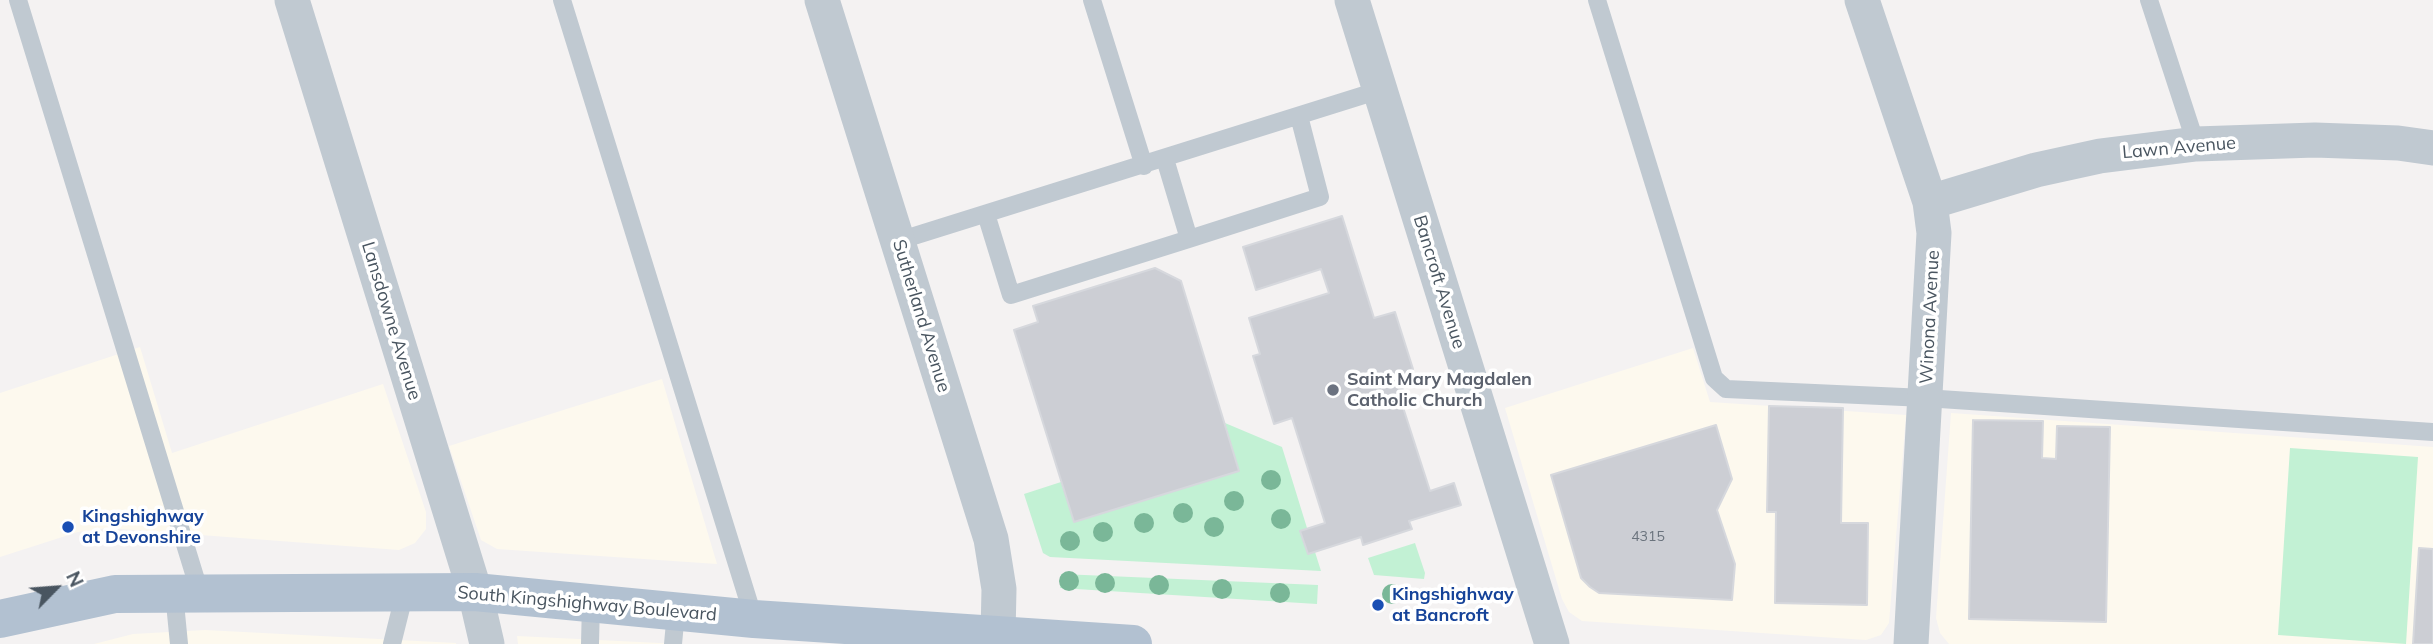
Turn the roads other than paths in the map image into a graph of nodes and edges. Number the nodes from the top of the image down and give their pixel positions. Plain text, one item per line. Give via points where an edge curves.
1 (18, 0) edge
2 (292, 0) edge
3 (562, 0) edge
4 (822, 0) edge
5 (1092, 0) edge
6 (1352, 0) edge
7 (1597, 0) edge
8 (1862, 0) edge
9 (2149, 0) edge
10 (1380, 90) junction
11 (1299, 116) junction
12 (2196, 144) junction
13 (2433, 148) edge
14 (1165, 159) junction
15 (1144, 166) junction
16 (1930, 202) junction
17 (986, 214) junction
18 (1189, 239) junction
19 (898, 242) junction
20 (1925, 398) junction
21 (2433, 432) edge
22 (405, 592) junction
23 (475, 592) junction
24 (187, 593) junction
25 (591, 603) junction
26 (0, 619) edge
27 (754, 619) junction
28 (674, 628) edge
29 (845, 635) edge
30 (998, 635) junction
31 (179, 644) edge
32 (392, 644) edge
33 (487, 644) edge
34 (590, 644) edge
35 (1133, 644) edge
36 (1552, 644) edge
37 (1911, 644) edge

1 - 24 lane
2 - 23 street, Lansdowne Avenue
3 - 27 lane
4 - 19 street, Sutherland Avenue
5 - 15 lane
6 - 10 street, Bancroft Avenue
7 - 20 lane via 1714,378 1726,389
8 - 16 street, Winona Avenue
9 - 12 lane
10 - 11 lane
10 - 36 street, Bancroft Avenue
11 - 14 lane
11 - 18 lane via 1320,197
12 - 13 street, Lawn Avenue via 2315,140
12 - 16 street, Lawn Avenue via 2100,156
14 - 15 lane
14 - 18 lane
15 - 17 lane
16 - 20 street, Winona Avenue via 1934,233
17 - 18 lane via 1011,295
17 - 19 lane
19 - 30 street, Sutherland Avenue via 991,540 999,589
20 - 21 lane
20 - 37 street, Winona Avenue
22 - 23 main road, South Kingshighway Boulevard
22 - 24 main road, South Kingshighway Boulevard
22 - 32 lane
23 - 25 main road, South Kingshighway Boulevard
23 - 33 street, Lansdowne Avenue
24 - 26 main road, South Kingshighway Boulevard via 115,594
24 - 31 lane
25 - 28 main road, South Kingshighway Boulevard
25 - 34 lane
27 - 28 main road, South Kingshighway Boulevard
27 - 29 main road, South Kingshighway Boulevard
29 - 30 main road, South Kingshighway Boulevard
30 - 35 main road, South Kingshighway Boulevard

